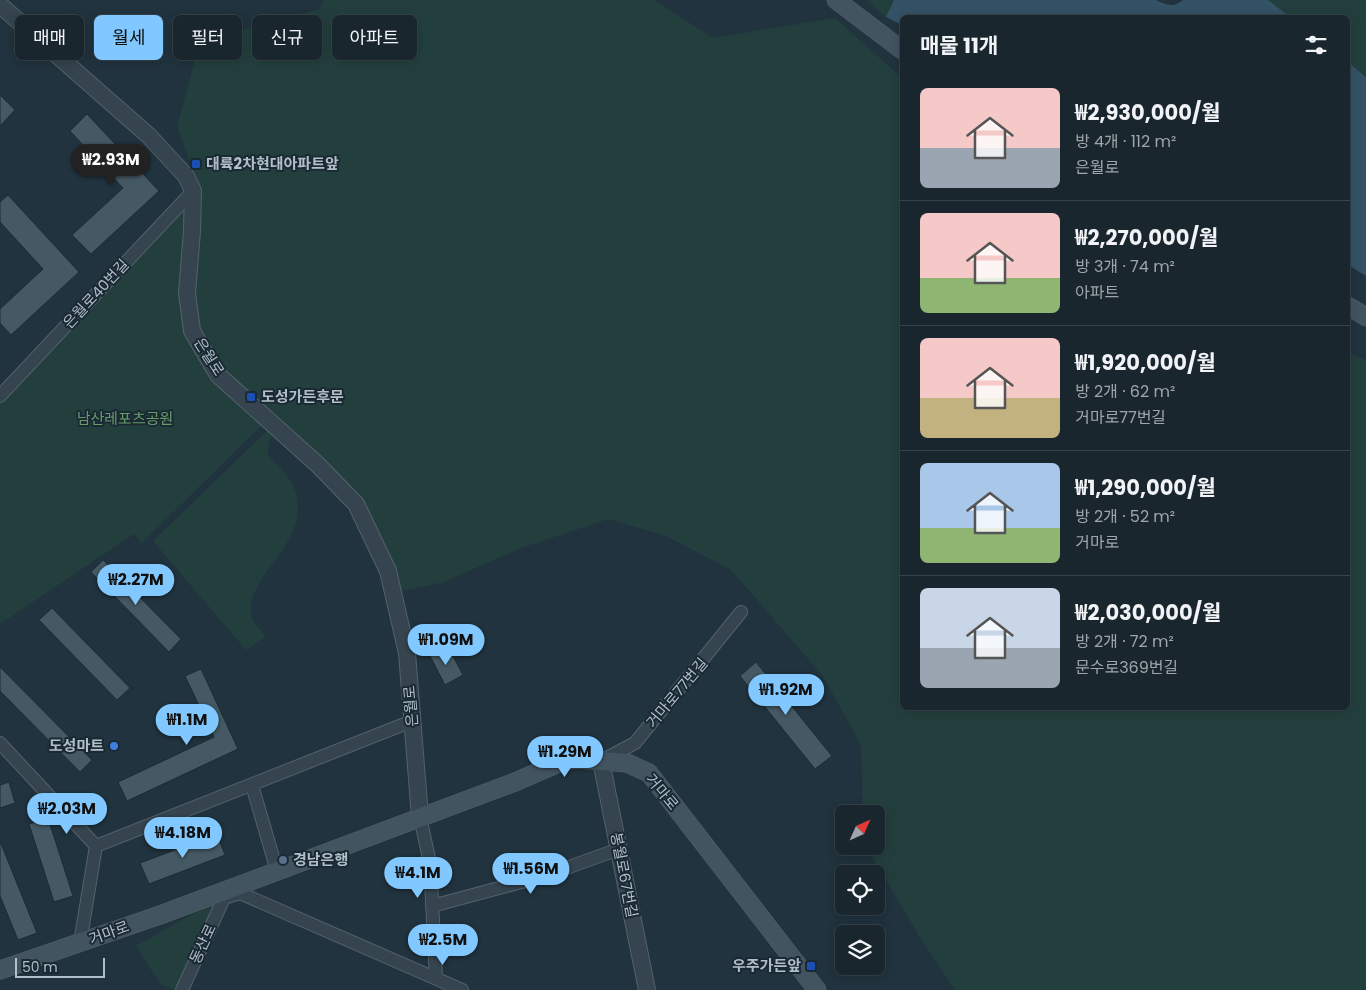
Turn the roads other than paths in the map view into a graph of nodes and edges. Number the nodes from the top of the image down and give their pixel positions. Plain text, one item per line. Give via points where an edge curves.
1 (836, 0) edge
2 (850, 0) edge
3 (0, 5) edge
4 (900, 39) edge
5 (900, 48) edge
6 (193, 191) junction
7 (1350, 307) edge
8 (1366, 317) edge
9 (1350, 319) edge
10 (1366, 329) edge
11 (0, 396) edge
12 (741, 612) dead end
13 (412, 721) junction
14 (0, 743) edge
15 (601, 761) junction
16 (252, 785) junction
17 (420, 816) junction
18 (96, 846) junction
19 (618, 849) junction
20 (277, 871) junction
21 (230, 892) junction
22 (432, 906) junction
23 (80, 943) junction
24 (0, 970) edge
25 (436, 978) junction
26 (182, 990) edge
27 (462, 990) edge
28 (647, 990) edge
29 (817, 990) edge

1 - 5 main road
2 - 4 main road
3 - 6 street via 149,136 186,176
6 - 11 street, 은월로40번길
6 - 13 street, 은월로 via 187,293 192,331 218,375 317,464 356,504 388,570 406,654
7 - 8 main road
9 - 10 main road
12 - 15 street, 거마로77번길 via 635,743
13 - 16 street
13 - 17 street, 은월로
14 - 18 street
15 - 17 main road, 거마로 via 576,759 561,762
15 - 19 street, 봉월로67번길
15 - 29 main road, 거마로 via 627,763 649,773
16 - 18 street
16 - 20 street
17 - 20 main road, 거마로
17 - 22 street via 430,862
18 - 23 street
19 - 22 street via 536,878
19 - 28 street, 봉월로67번길
20 - 21 main road, 거마로
21 - 23 main road, 거마로
21 - 25 street via 240,893
21 - 26 street, 동산로
22 - 25 street
23 - 24 main road, 거마로
25 - 27 street

